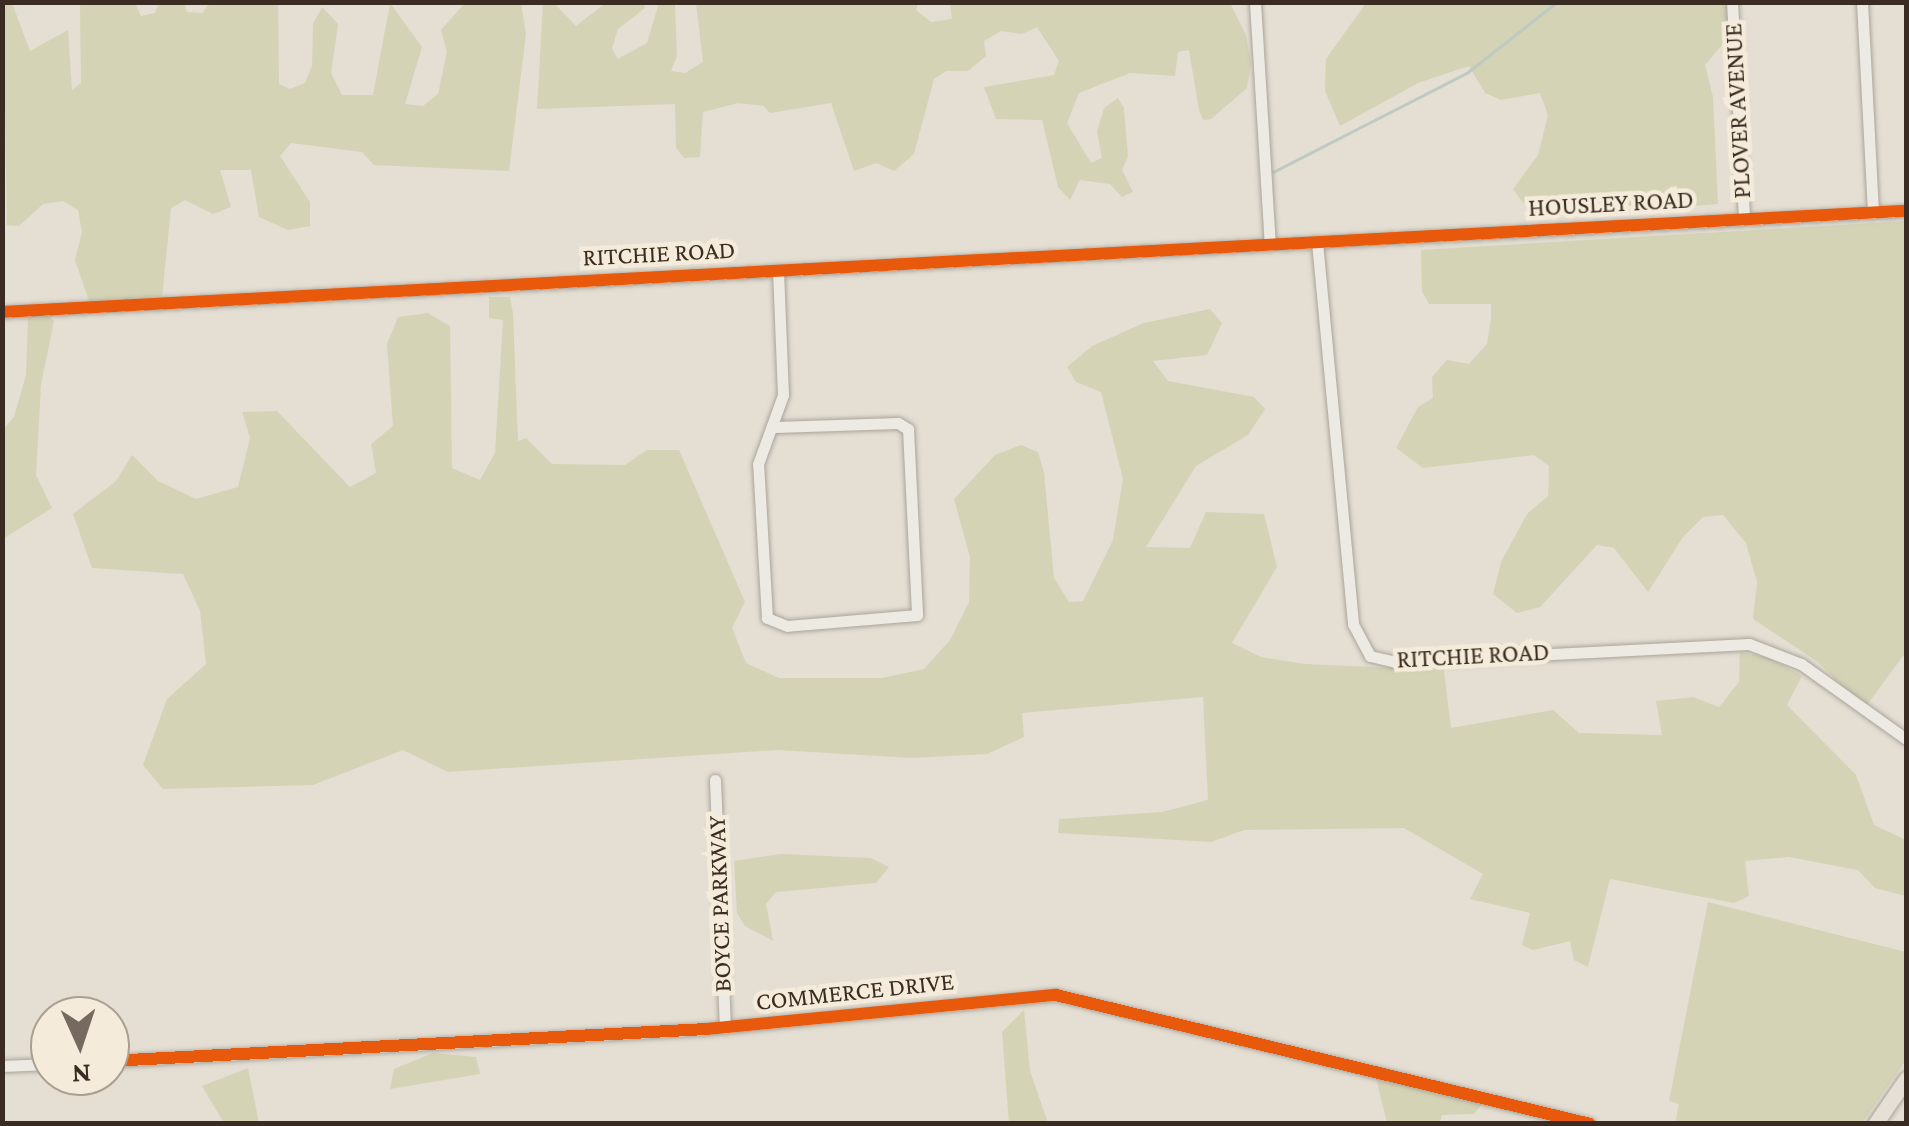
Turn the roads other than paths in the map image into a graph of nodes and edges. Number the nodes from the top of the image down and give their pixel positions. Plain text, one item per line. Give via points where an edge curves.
1 (1255, 2) edge
2 (1732, 2) edge
3 (1862, 2) edge
4 (1906, 211) edge
5 (1873, 213) junction
6 (1744, 219) junction
7 (1317, 242) junction
8 (1270, 244) junction
9 (778, 270) junction
10 (2, 312) edge
11 (774, 427) junction
12 (1906, 740) edge
13 (715, 780) dead end
14 (725, 1028) junction
15 (130, 1059) edge
16 (30, 1065) edge
17 (2, 1066) edge
18 (1906, 1079) edge
19 (1590, 1124) edge
20 (1875, 1124) edge

1 - 8 street
2 - 6 street, PLOVER AVENUE
3 - 5 street
4 - 5 street, HOUSLEY ROAD
5 - 6 street, HOUSLEY ROAD
6 - 7 street, HOUSLEY ROAD
7 - 8 street, RITCHIE ROAD
7 - 12 street, RITCHIE ROAD via 1354,624 1370,656 1395,662 1749,644 1801,664
8 - 9 street, RITCHIE ROAD
9 - 10 street, RITCHIE ROAD
9 - 11 street via 783,381
11 - 11 street via 898,423 911,434 921,603 914,616 773,624 765,610 758,464
13 - 14 street, BOYCE PARKWAY
14 - 15 street, COMMERCE DRIVE
14 - 19 street, COMMERCE DRIVE via 1075,996
16 - 17 street
18 - 20 main road

